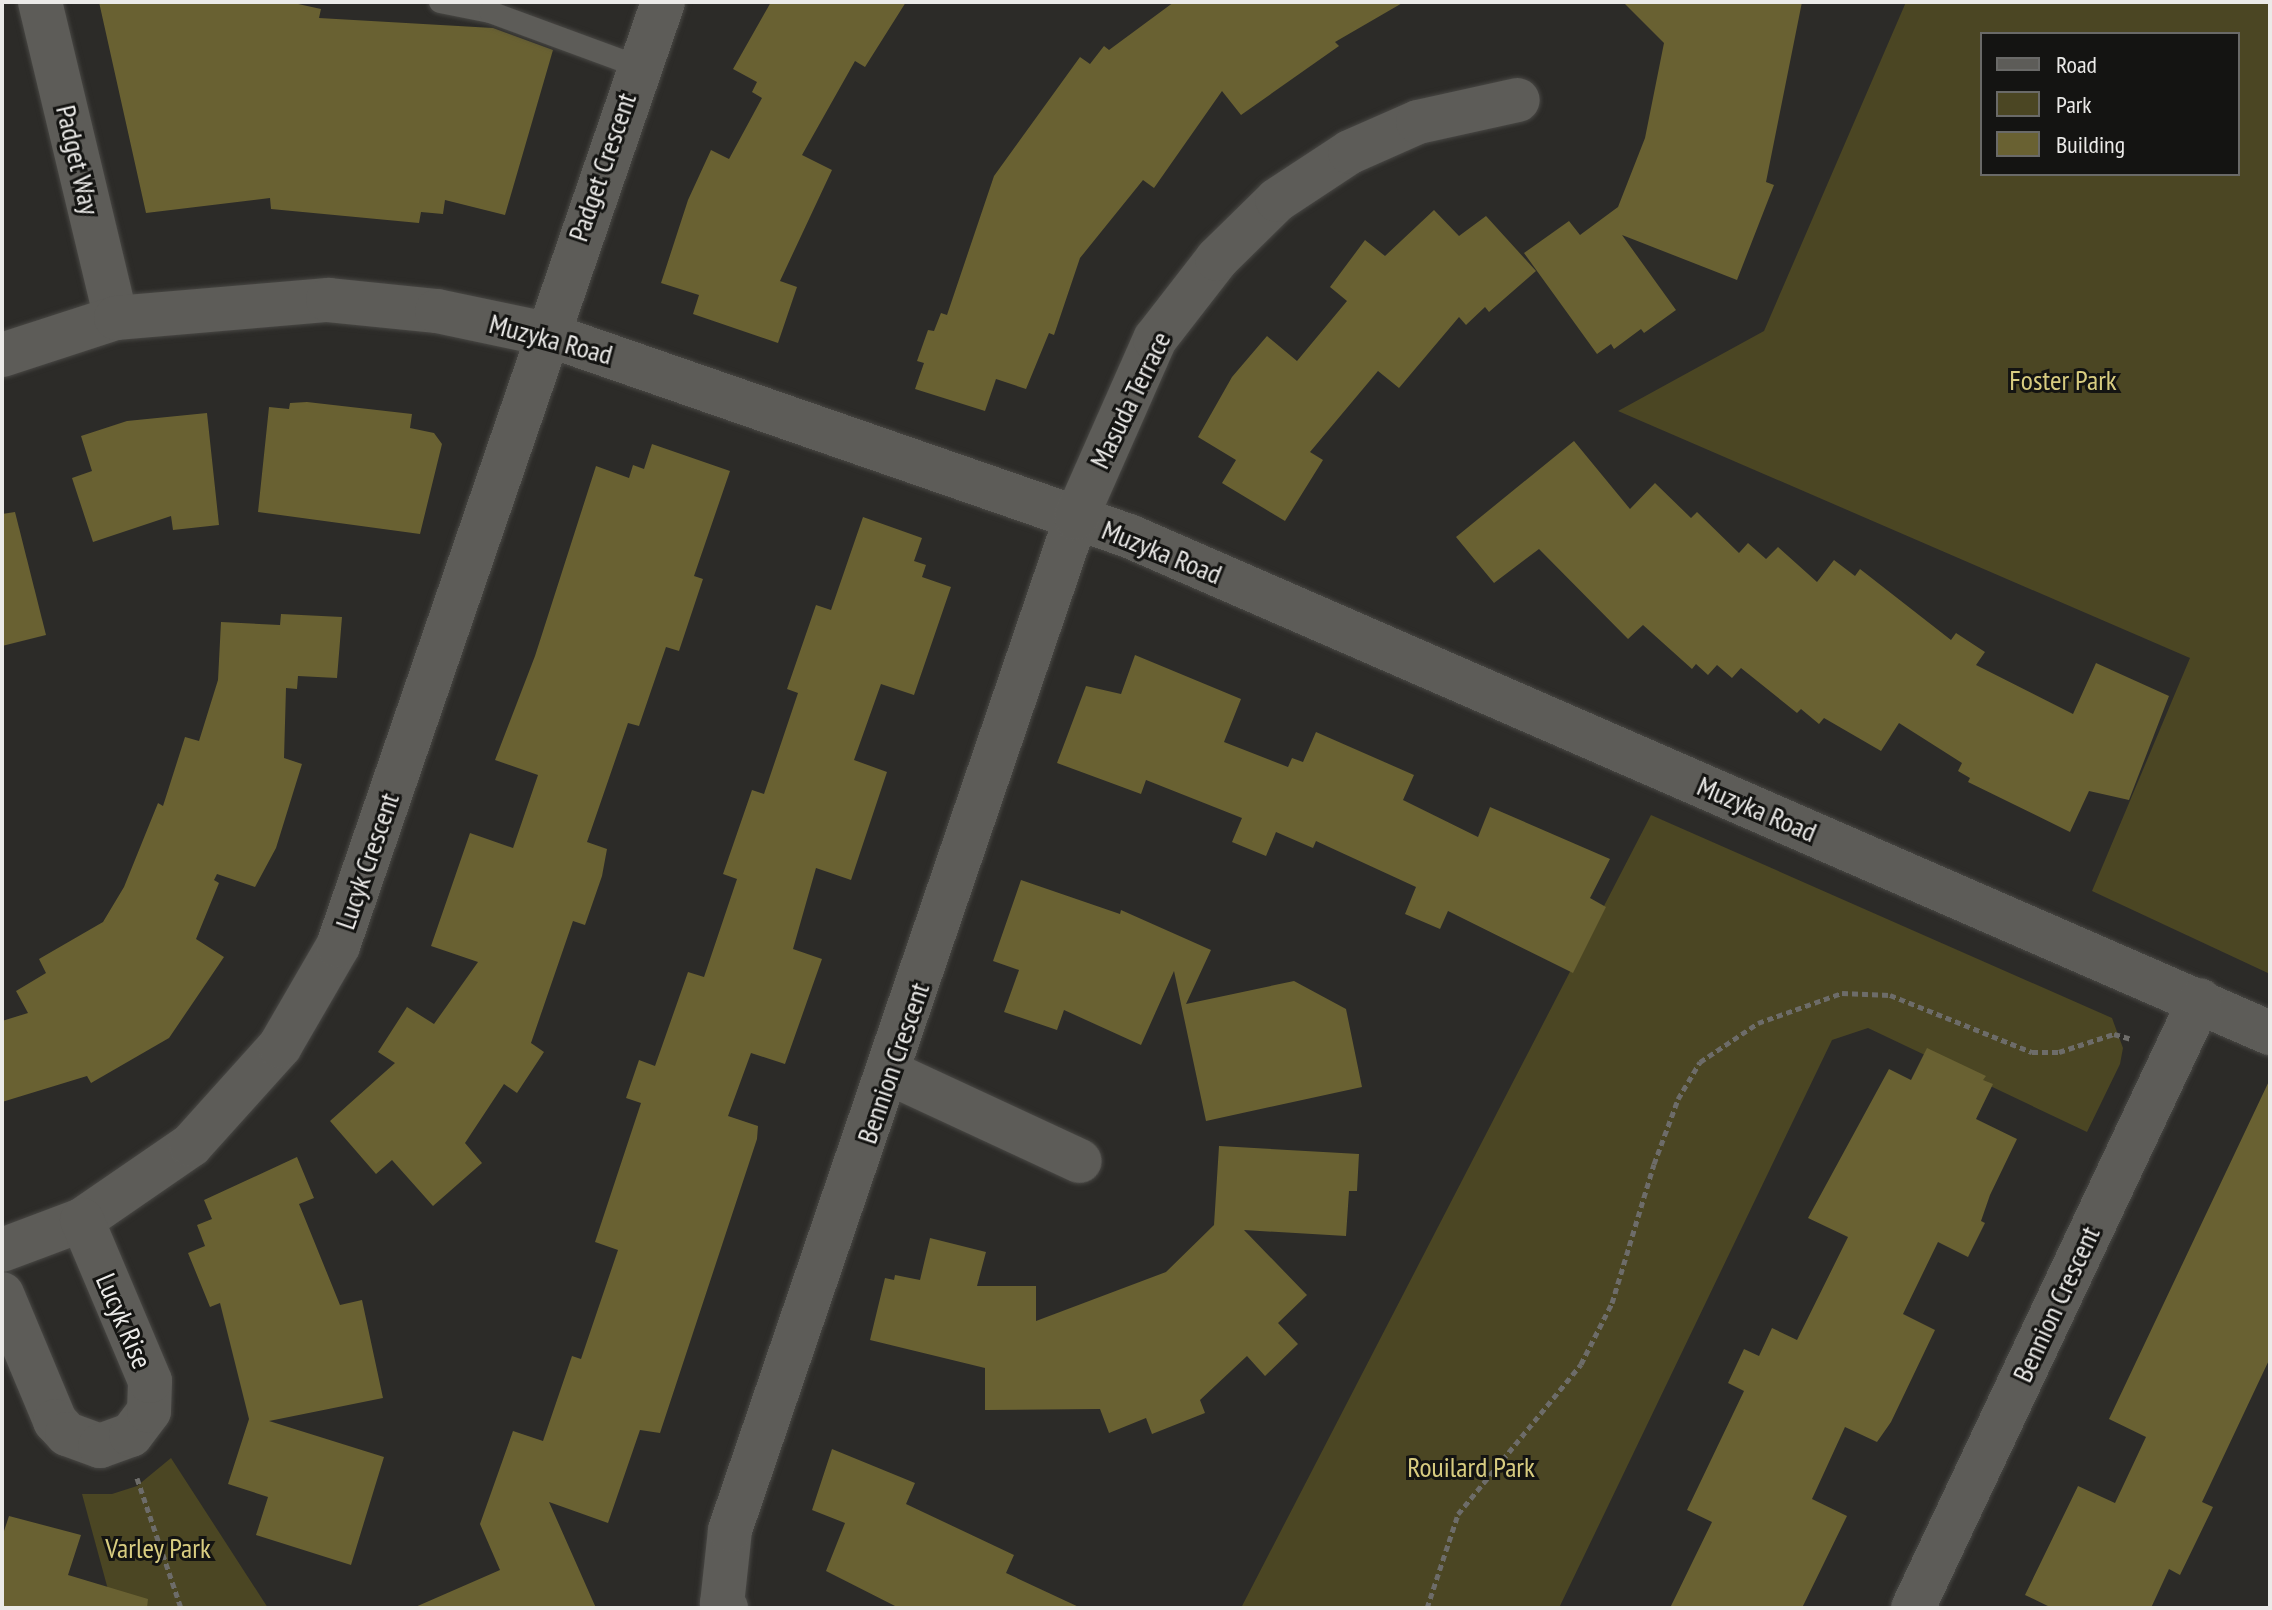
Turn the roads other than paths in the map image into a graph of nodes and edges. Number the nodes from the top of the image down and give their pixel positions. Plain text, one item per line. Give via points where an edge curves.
1 (40, 2) edge
2 (440, 2) edge
3 (663, 2) edge
4 (637, 66) junction
5 (1518, 100) dead end
6 (116, 318) junction
7 (546, 334) junction
8 (2, 355) edge
9 (1076, 518) junction
10 (2200, 1000) junction
11 (2270, 1033) edge
12 (890, 1073) junction
13 (1080, 1161) dead end
14 (82, 1220) junction
15 (2, 1250) edge
16 (2, 1294) edge
17 (726, 1608) edge
18 (1913, 1608) edge

1 - 6 street, Padget Way
2 - 4 lane via 490,12
3 - 4 street, Padget Crescent
4 - 7 street, Padget Crescent
5 - 9 street, Masuda Terrace via 1418,122 1350,152 1277,200 1217,259 1155,339
6 - 7 street, Muzyka Road via 328,300 437,311
6 - 8 street, Muzyka Road
7 - 9 street, Muzyka Road
7 - 14 street, Lucyk Crescent via 338,946 280,1046 191,1145
9 - 10 street, Muzyka Road
9 - 12 street, Bennion Crescent
10 - 11 street, Muzyka Road
10 - 18 street, Bennion Crescent
12 - 13 street
12 - 17 street, Bennion Crescent via 730,1530 722,1604
14 - 15 street, Lucyk Crescent
14 - 16 street, Lucyk Rise via 150,1381 149,1411 131,1435 100,1446 67,1434 55,1421

